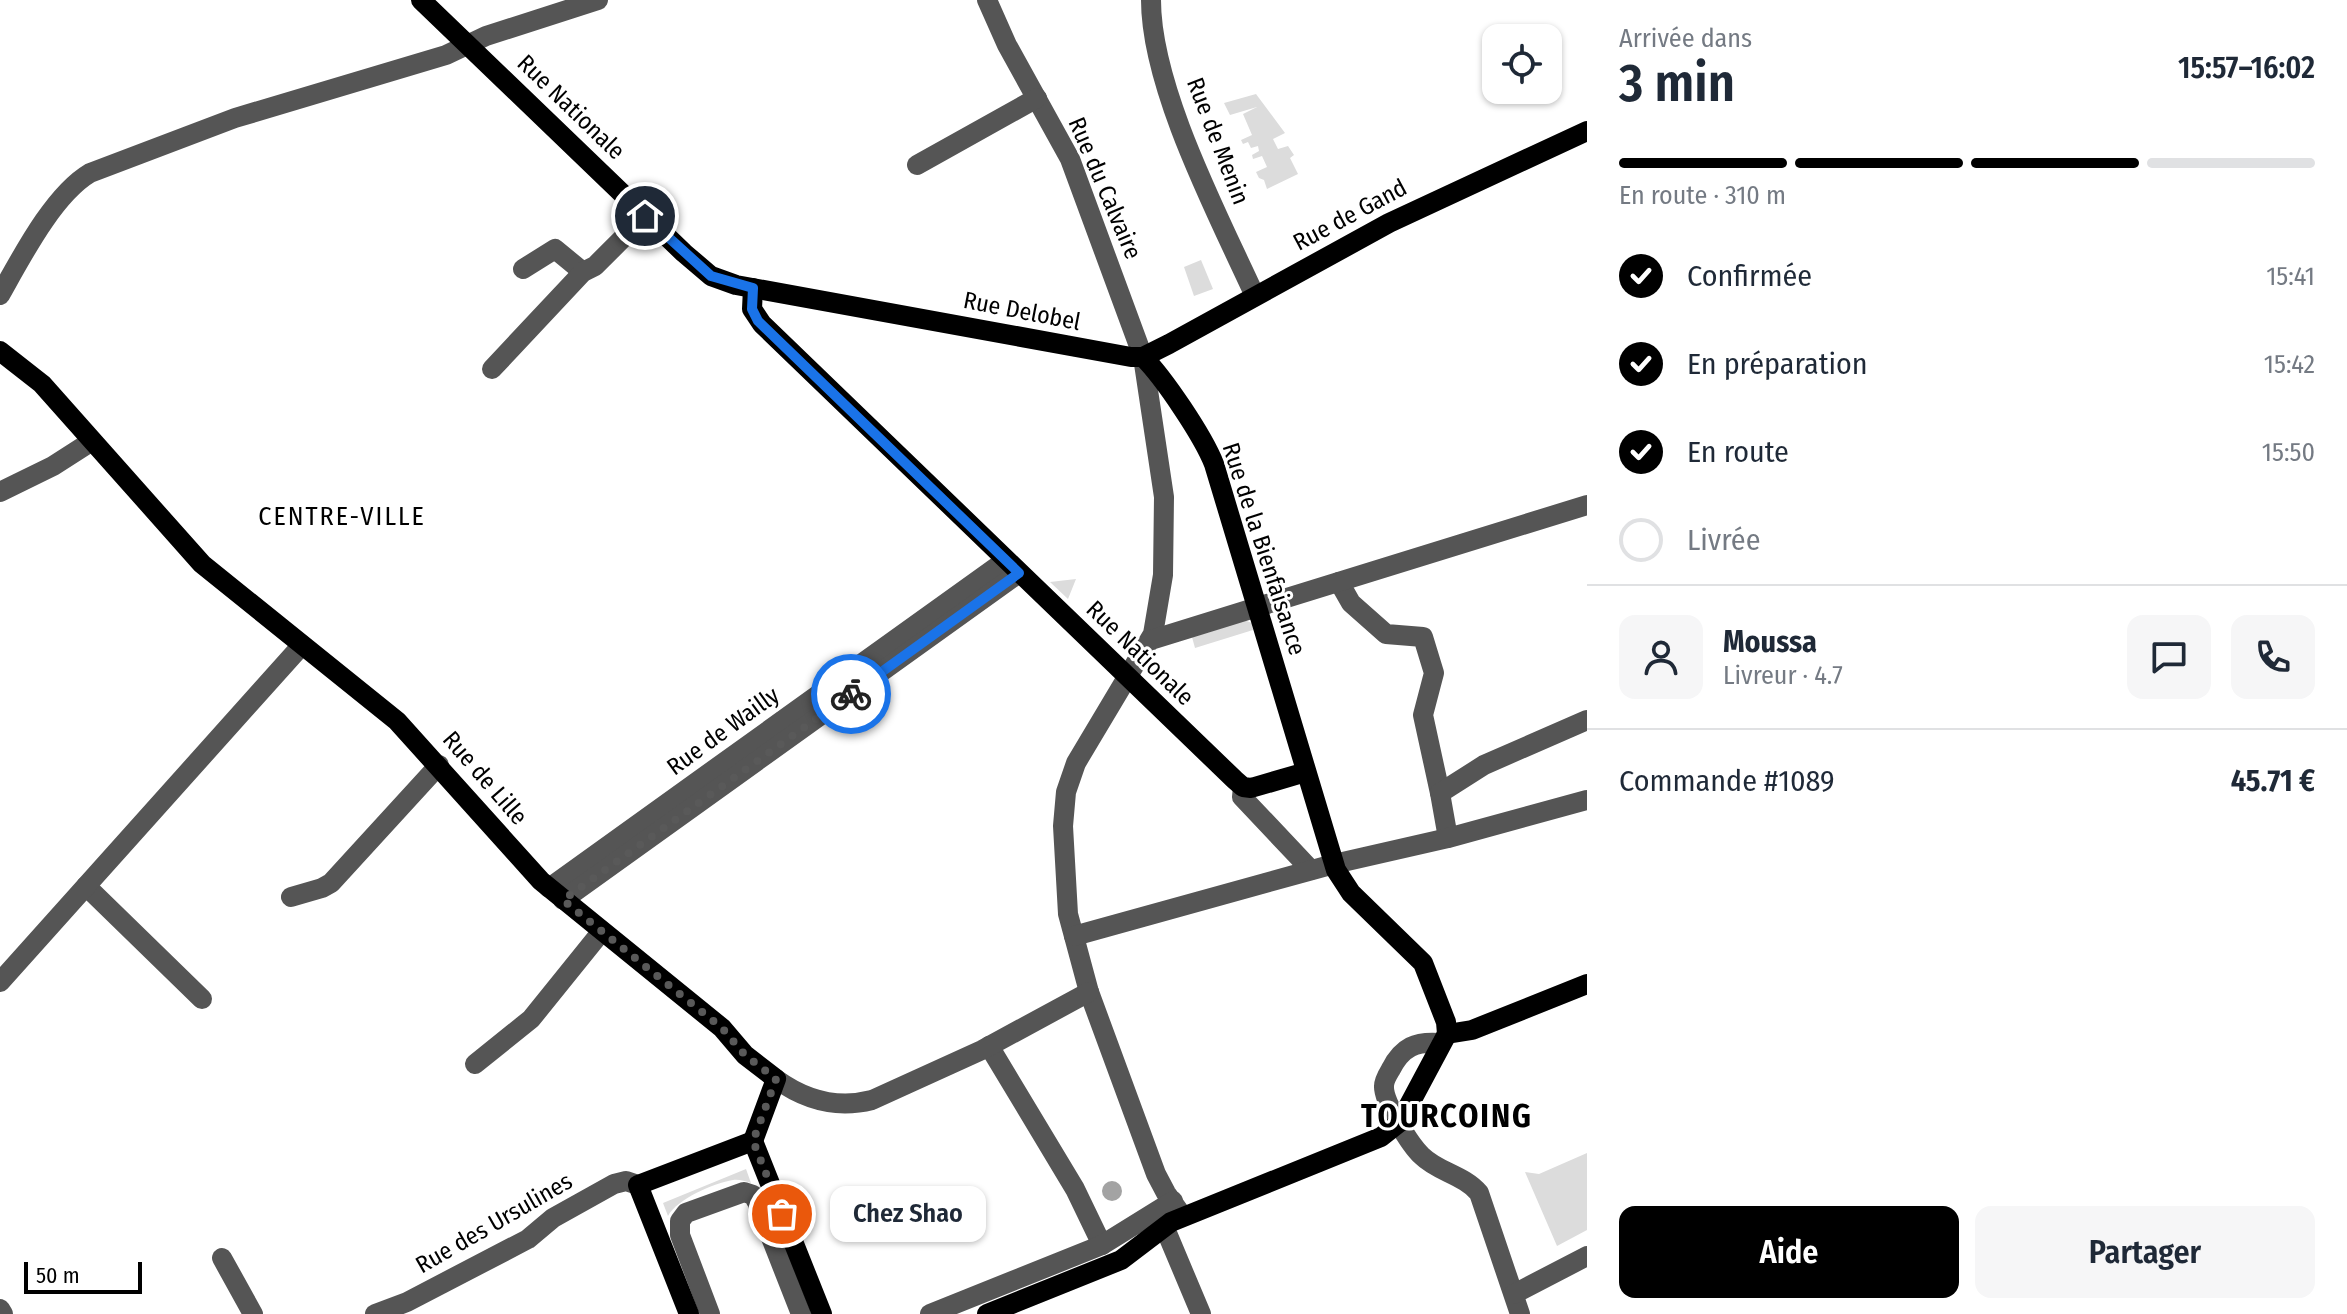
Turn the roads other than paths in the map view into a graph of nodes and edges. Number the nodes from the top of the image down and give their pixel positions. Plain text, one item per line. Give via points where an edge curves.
1 (421, 0) edge
2 (598, 0) edge
3 (987, 0) edge
4 (1151, 0) edge
5 (468, 45) junction
6 (1037, 98) junction
7 (1587, 131) edge
8 (917, 165) dead end
9 (645, 216) junction
10 (25, 251) junction
11 (523, 269) dead end
12 (583, 272) junction
13 (0, 277) edge
14 (722, 281) joint
15 (753, 288) junction
16 (0, 295) edge
17 (1255, 296) junction
18 (0, 351) edge
19 (1143, 357) junction
20 (492, 369) dead end
21 (92, 441) junction
22 (0, 492) edge
23 (1587, 505) edge
24 (1013, 566) junction
25 (1339, 582) junction
26 (1257, 608) junction
27 (1151, 640) junction
28 (302, 645) junction
29 (1128, 678) junction
30 (1587, 720) edge
31 (439, 765) junction
32 (1310, 770) junction
33 (1243, 787) junction
34 (1440, 793) junction
35 (1587, 800) edge
36 (1448, 838) junction
37 (1334, 864) junction
38 (1311, 870) junction
39 (86, 886) junction
40 (556, 894) junction
41 (291, 897) dead end
42 (602, 931) junction
43 (1074, 936) junction
44 (0, 982) edge
45 (1587, 984) edge
46 (1088, 987) junction
47 (202, 999) dead end
48 (1444, 1039) junction
49 (986, 1048) junction
50 (475, 1064) dead end
51 (776, 1079) junction
52 (1400, 1122) junction
53 (753, 1141) junction
54 (638, 1185) junction
55 (1164, 1226) junction
56 (1102, 1245) junction
57 (1587, 1256) edge
58 (222, 1258) dead end
59 (1514, 1294) junction
60 (253, 1314) edge
61 (375, 1314) edge
62 (689, 1314) edge
63 (710, 1314) edge
64 (801, 1314) edge
65 (822, 1314) edge
66 (930, 1314) edge
67 (987, 1314) edge
68 (1201, 1314) edge
69 (1520, 1314) edge

1 - 5 main road, Rue Nationale
2 - 5 street
3 - 6 street, Rue du Calvaire
4 - 17 street, Rue de Menin via 1154,40 1176,113
5 - 9 main road, Rue Nationale
5 - 10 street via 235,118 90,173 68,191
6 - 8 street
6 - 19 street, Rue du Calvaire via 1070,159
7 - 17 main road, Rue de Gand via 1412,211
9 - 12 street
9 - 14 main road, Rue Nationale via 698,267
10 - 13 street
10 - 16 street
11 - 12 street via 555,249
12 - 20 street
14 - 15 main road, Rue Delobel
15 - 19 main road, Rue Delobel
15 - 24 main road, Rue Nationale via 752,309 758,321
17 - 19 main road, Rue de Gand
18 - 21 main road, Rue de Lille via 42,384
19 - 26 main road, Rue de la Bienfaisance via 1211,455
19 - 27 street, Rue du Calvaire via 1166,524
21 - 22 street
21 - 28 main road, Rue de Lille via 202,564
23 - 25 street
24 - 29 main road, Rue Nationale
24 - 40 street, Rue de Wailly
25 - 26 street
25 - 34 street via 1351,603 1386,634 1423,637 1434,673 1423,715
26 - 27 street
26 - 32 main road, Rue de la Bienfaisance
27 - 29 street, Rue du Calvaire
28 - 31 main road, Rue de Lille via 397,721
28 - 39 street
29 - 33 main road, Rue Nationale
29 - 43 street, Rue du Calvaire via 1084,747 1066,792 1063,866
30 - 34 street via 1484,765
31 - 40 main road, Rue de Lille
31 - 41 street via 331,883
32 - 33 main road
32 - 37 main road
33 - 38 street via 1242,797
34 - 36 street
35 - 36 street
36 - 37 street
37 - 38 street
37 - 48 main road via 1347,889 1423,963 1446,1022
38 - 43 street
39 - 44 street
39 - 47 street
40 - 42 main road, Rue de Lille
42 - 50 street via 536,1014
42 - 51 main road, Rue de Lille
43 - 46 street, Rue du Calvaire
45 - 48 main road
46 - 49 street, Rue de Lille
46 - 56 street, Rue du Calvaire via 1156,1174 1176,1206
48 - 52 main road
48 - 52 street via 1424,1041 1398,1054 1383,1083
49 - 51 street, Rue de Lille via 856,1104 808,1098
49 - 56 street via 1075,1189
51 - 53 main road
52 - 55 main road via 1372,1141
52 - 59 street via 1420,1155 1479,1193
53 - 54 main road
53 - 65 main road
54 - 61 street, Rue des Ursulines via 614,1184 553,1218 528,1239
54 - 62 main road
55 - 67 main road via 1121,1260
55 - 68 street
56 - 66 street
57 - 59 street
58 - 60 street
59 - 69 street
63 - 64 street via 679,1225 689,1211 742,1192 757,1202

